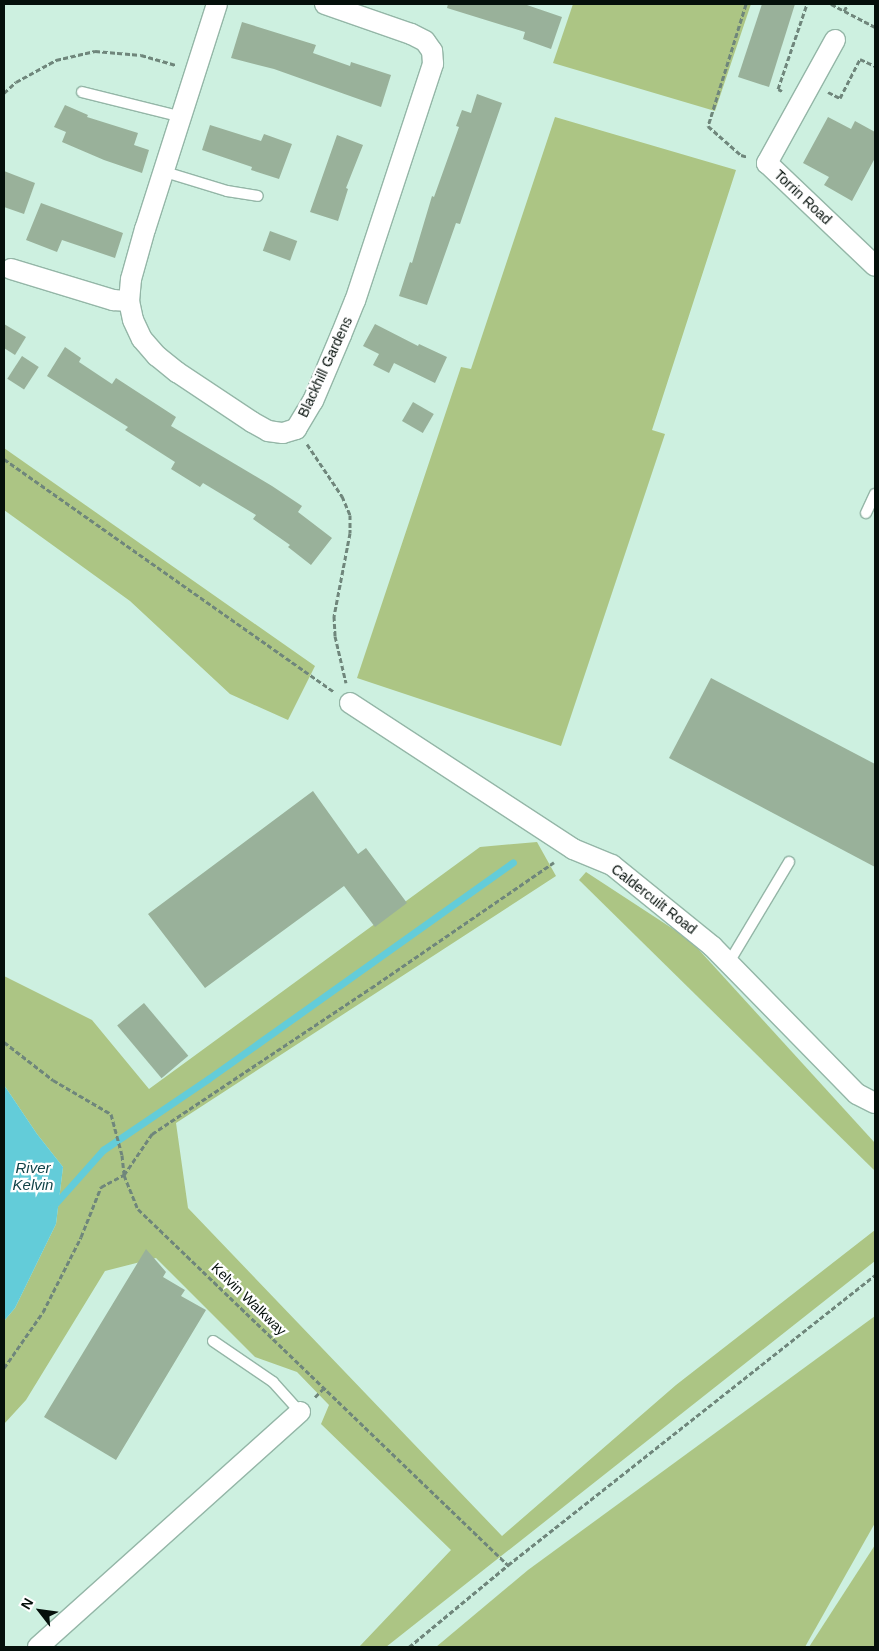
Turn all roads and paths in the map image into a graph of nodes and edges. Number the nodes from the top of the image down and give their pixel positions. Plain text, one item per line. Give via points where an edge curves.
1 (217, 4) edge
2 (325, 4) edge
3 (746, 4) edge
4 (806, 4) edge
5 (831, 4) edge
6 (848, 4) edge
7 (844, 11) junction
8 (875, 27) edge
9 (835, 40) dead end
10 (875, 66) edge
11 (196, 72) junction
12 (82, 92) dead end
13 (807, 92) junction
14 (4, 93) edge
15 (182, 117) junction
16 (767, 163) junction
17 (165, 172) junction
18 (258, 196) dead end
19 (873, 257) edge
20 (11, 269) dead end
21 (129, 301) junction
22 (296, 429) junction
23 (4, 459) edge
24 (875, 494) edge
25 (866, 513) dead end
26 (350, 703) junction
27 (574, 849) junction
28 (789, 862) dead end
29 (728, 964) junction
30 (4, 1042) edge
31 (875, 1103) edge
32 (124, 1175) junction
33 (875, 1275) edge
34 (213, 1341) dead end
35 (4, 1368) edge
36 (300, 1412) joint
37 (508, 1565) junction
38 (48, 1644) edge
39 (409, 1647) edge

1 - 11 street, Blackhill Gardens
2 - 22 street, Blackhill Gardens via 425,41 432,51 433,64 355,301 313,401
3 - 16 path via 708,126 740,155
4 - 13 path via 778,89
5 - 7 path
6 - 7 path
7 - 8 path
9 - 13 street, Torrin Road
10 - 13 path via 860,59 840,98
11 - 14 path via 141,54 95,51 56,60 16,82
11 - 15 street, Blackhill Gardens
12 - 15 lane
13 - 16 street, Torrin Road
15 - 17 street, Blackhill Gardens
16 - 19 street, Torrin Road
17 - 18 lane via 227,191
17 - 21 street, Blackhill Gardens via 130,279
20 - 21 street via 113,300
21 - 22 street, Blackhill Gardens via 142,339 177,372 268,431 283,433
22 - 26 path via 342,496 350,515 350,533 334,616
23 - 26 path
24 - 25 lane
26 - 27 street, Caldercuilt Road
27 - 29 street, Caldercuilt Road via 612,865 712,946
27 - 32 path via 152,1134
28 - 29 lane
29 - 31 street, Caldercuilt Road via 857,1094
30 - 32 path, Kelvin Walkway via 53,1080 111,1114
32 - 35 path via 101,1187 81,1237 43,1312
32 - 37 path, Kelvin Walkway via 138,1209
33 - 37 path
34 - 36 lane via 273,1382
36 - 38 street
37 - 39 path

